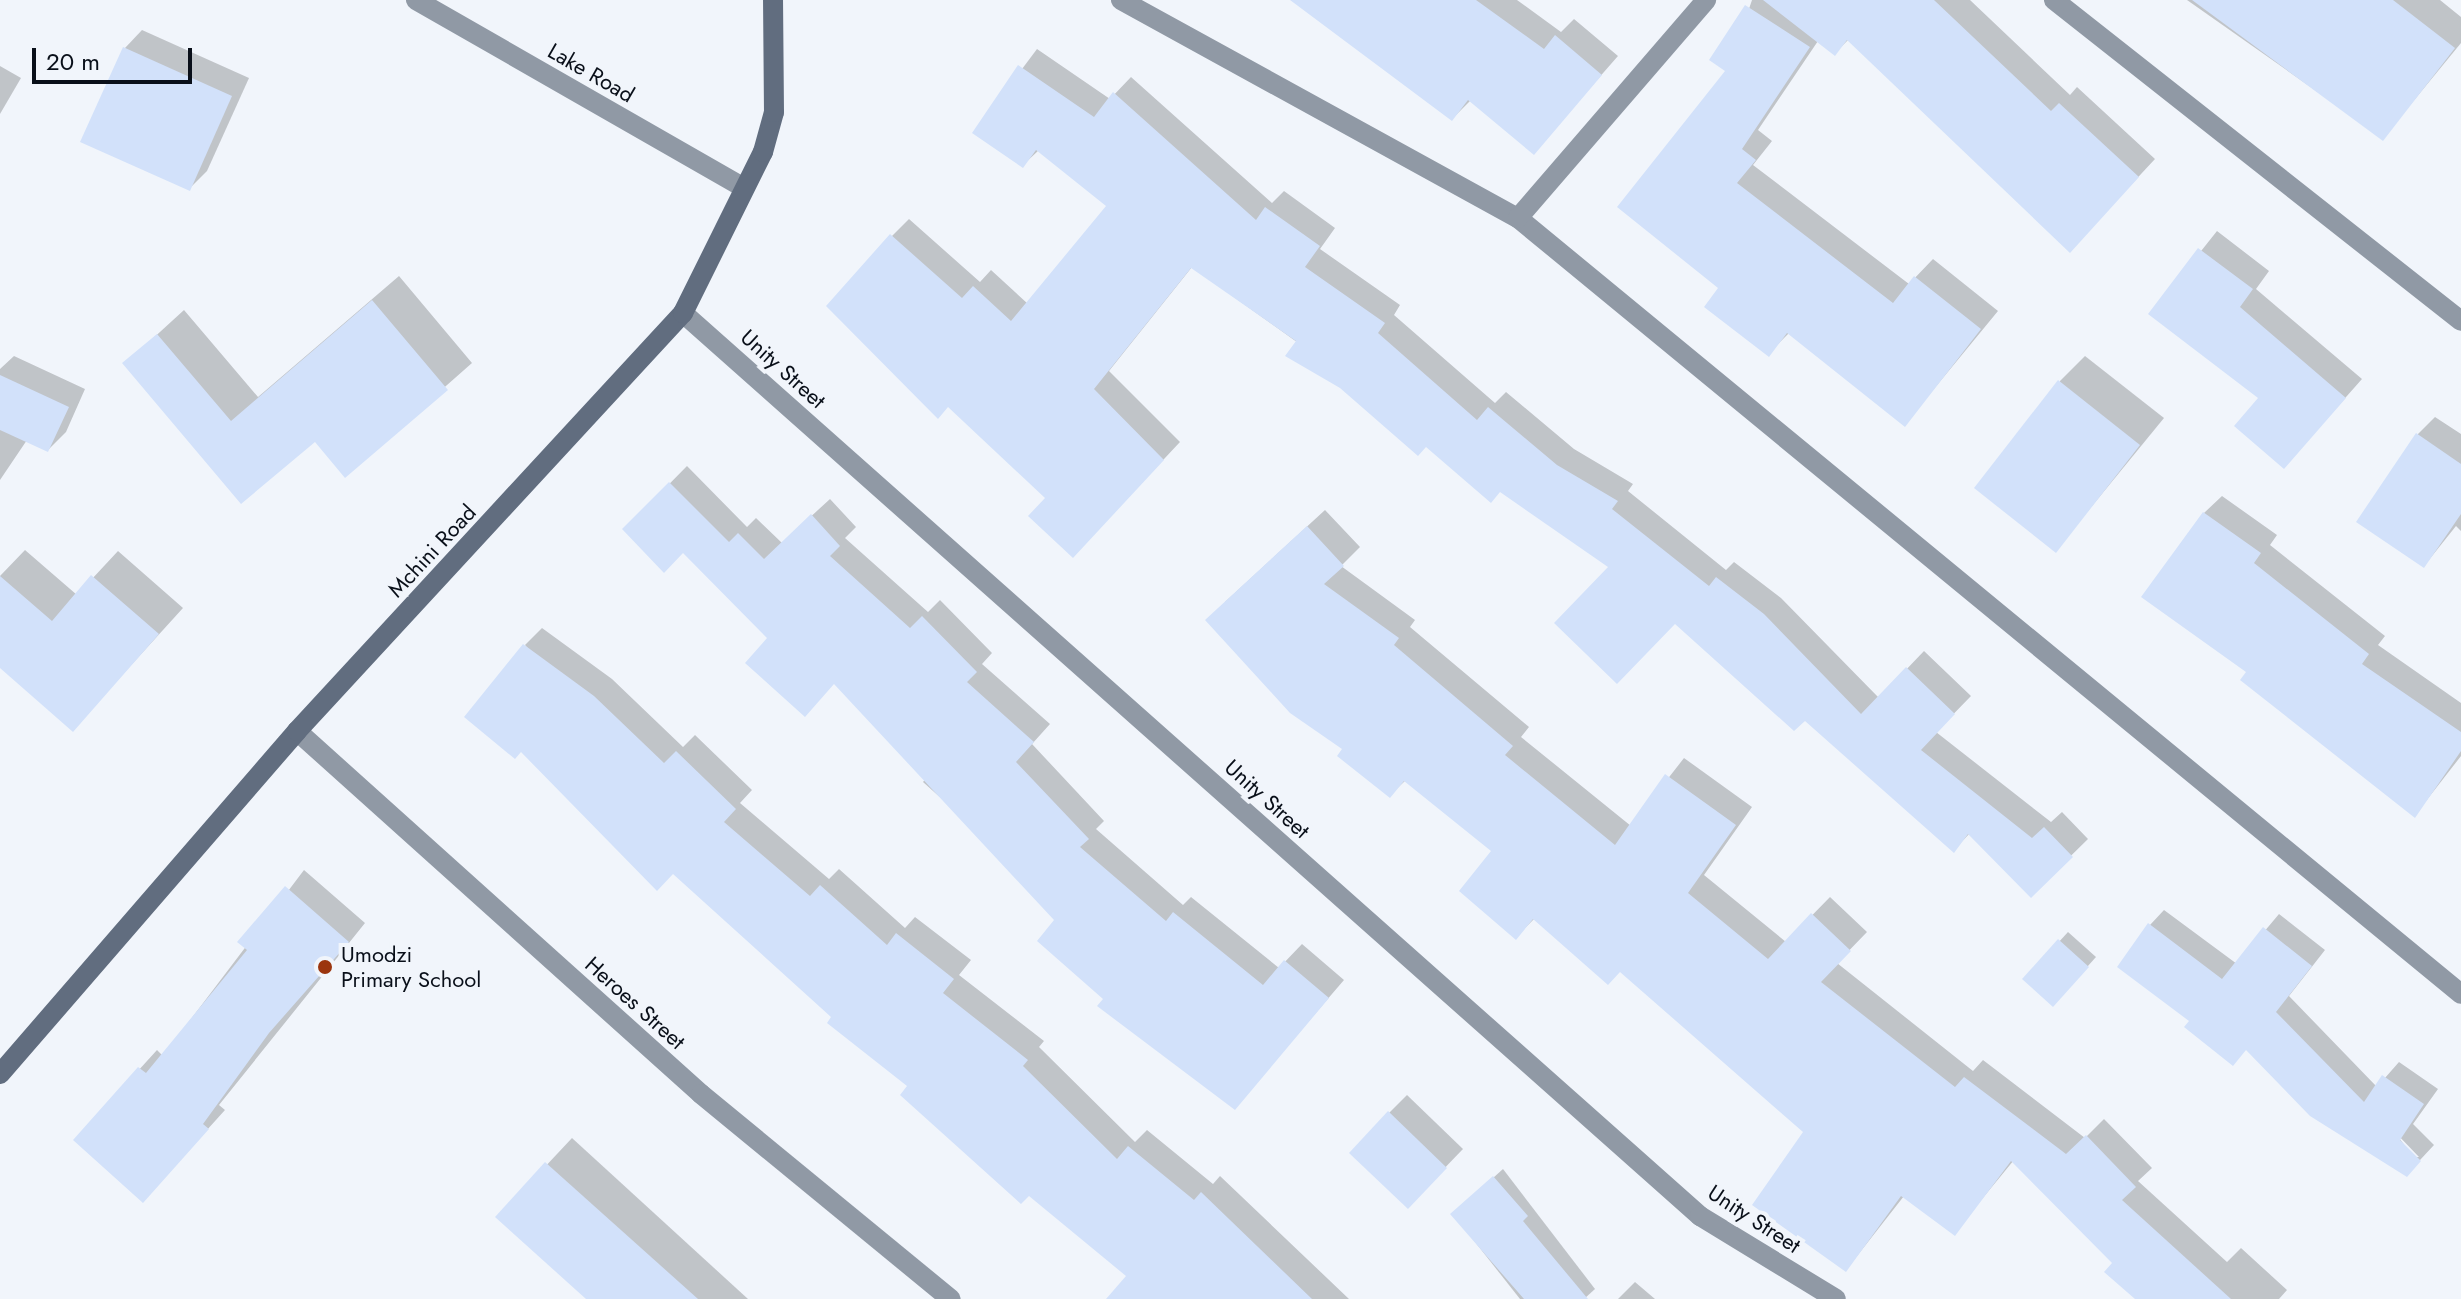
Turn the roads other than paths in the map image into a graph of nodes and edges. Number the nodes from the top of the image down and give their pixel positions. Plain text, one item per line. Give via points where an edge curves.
1 (416, 0) edge
2 (773, 0) edge
3 (1121, 0) edge
4 (1706, 0) edge
5 (2054, 0) edge
6 (742, 187) junction
7 (1518, 218) junction
8 (683, 313) junction
9 (2461, 321) edge
10 (297, 731) junction
11 (2461, 994) edge
12 (0, 1074) edge
13 (951, 1299) edge
14 (1836, 1299) edge

1 - 6 street, Lake Road
2 - 6 street, Mchini Road via 774,112
3 - 7 street
4 - 7 street
5 - 9 street
6 - 8 street, Mchini Road
7 - 11 street
8 - 10 street, Mchini Road
8 - 14 street, Unity Street via 1700,1216
10 - 12 street, Mchini Road
10 - 13 street, Heroes Street via 701,1094

